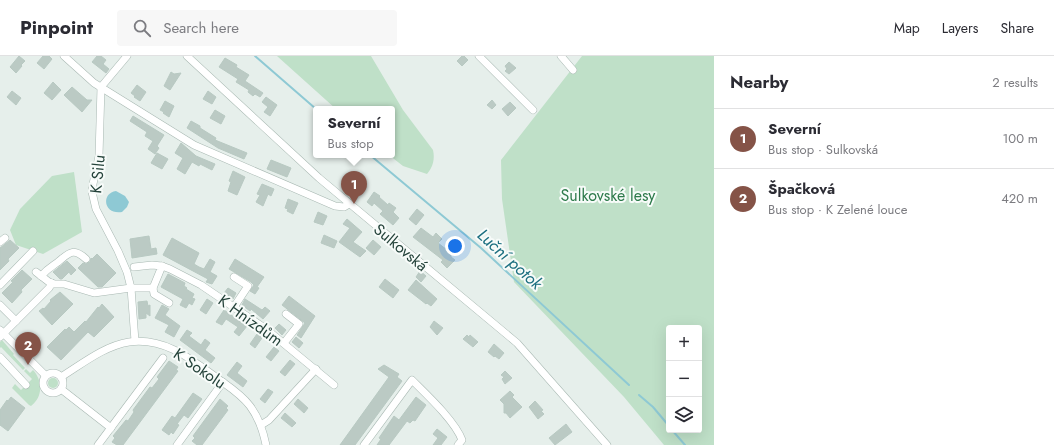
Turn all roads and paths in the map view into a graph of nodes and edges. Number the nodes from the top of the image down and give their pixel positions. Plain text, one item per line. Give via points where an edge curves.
1 (64, 56) edge
2 (127, 56) edge
3 (187, 56) edge
4 (479, 56) edge
5 (561, 56) edge
6 (573, 70) dead end
7 (101, 87) junction
8 (533, 110) dead end
9 (349, 204) junction
10 (33, 251) dead end
11 (86, 259) dead end
12 (134, 266) dead end
13 (162, 266) junction
14 (234, 277) dead end
15 (52, 283) junction
16 (0, 285) edge
17 (131, 288) junction
18 (153, 288) junction
19 (169, 303) dead end
20 (0, 305) edge
21 (234, 307) junction
22 (286, 314) dead end
23 (16, 321) junction
24 (1, 334) edge
25 (135, 342) junction
26 (284, 343) junction
27 (0, 357) edge
28 (163, 358) dead end
29 (316, 369) junction
30 (46, 375) junction
31 (61, 377) junction
32 (223, 382) junction
33 (334, 384) dead end
34 (26, 385) dead end
35 (61, 389) junction
36 (261, 425) junction
37 (111, 428) junction
38 (460, 442) edge
39 (605, 444) edge
40 (98, 445) edge
41 (177, 445) edge
42 (266, 445) edge
43 (364, 445) edge

1 - 7 street
2 - 7 street
3 - 9 street, Sulkovská
4 - 8 street
5 - 6 street
7 - 9 street via 194,145 335,206 344,207
7 - 17 street, K Silu via 99,156 93,184 93,199 128,272
9 - 39 street, Sulkovská via 517,343
10 - 16 street
11 - 15 street via 79,253 68,253 38,274
12 - 13 street, K Hnízdům
13 - 18 street
13 - 21 street, K Hnízdům via 201,285
14 - 21 street via 248,286
15 - 17 street via 94,293
15 - 23 street
17 - 18 street
17 - 25 street, K Silu
18 - 19 street via 154,294
20 - 23 street
21 - 26 street, K Hnízdům
22 - 26 street via 299,324
23 - 24 street
24 - 30 street
25 - 31 street, K Sokolu via 109,348
25 - 32 street, K Sokolu via 150,342 174,349
26 - 29 street, K Hnízdům
27 - 34 street
28 - 37 street
29 - 33 street, K Hnízdům
29 - 36 street via 269,420
30 - 31 street via 53,372
30 - 35 street via 42,383 46,390 53,393
31 - 35 street
32 - 36 street, K Sokolu via 249,404
32 - 41 street
35 - 37 street
36 - 42 street, K Sokolu
37 - 40 street
38 - 43 street via 460,433 412,380

